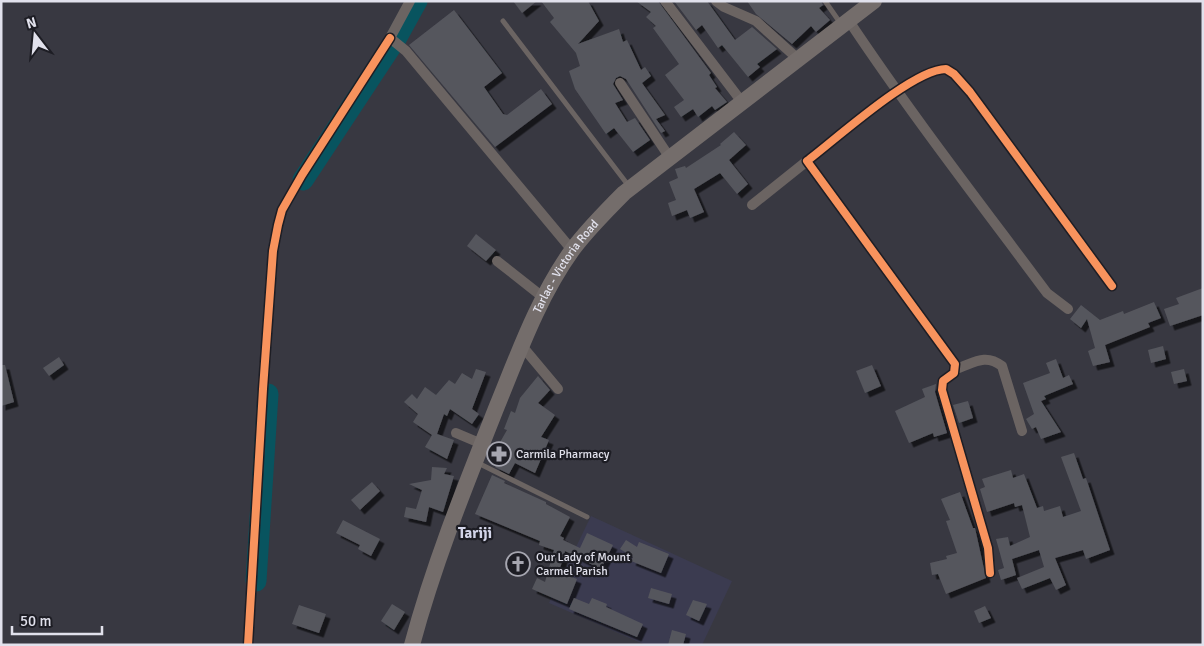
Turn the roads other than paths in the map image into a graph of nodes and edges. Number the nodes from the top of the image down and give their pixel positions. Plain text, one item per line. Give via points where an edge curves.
1 (410, 1) edge
2 (665, 1) edge
3 (716, 1) edge
4 (825, 1) edge
5 (874, 1) edge
6 (503, 21) dead end
7 (846, 24) junction
8 (390, 39) junction
9 (798, 59) junction
10 (620, 83) dead end
11 (897, 92) junction
12 (742, 102) junction
13 (670, 158) junction
14 (807, 161) junction
15 (631, 188) junction
16 (752, 205) dead end
17 (572, 250) junction
18 (497, 261) dead end
19 (1112, 286) dead end
20 (544, 298) junction
21 (1068, 309) dead end
22 (522, 346) junction
23 (956, 369) junction
24 (558, 389) dead end
25 (1022, 430) dead end
26 (456, 433) dead end
27 (482, 444) junction
28 (475, 462) junction
29 (587, 517) dead end
30 (990, 573) dead end
31 (248, 645) edge
32 (412, 645) edge

1 - 8 street
2 - 12 street
3 - 9 street via 756,21
4 - 7 lane
5 - 7 main road, Tarlac - Victoria Road
6 - 15 lane
7 - 9 main road, Tarlac - Victoria Road
7 - 11 street
8 - 17 street via 406,51
8 - 31 street via 302,175 282,210 278,225 273,250 263,389
9 - 12 main road, Tarlac - Victoria Road
10 - 13 street
11 - 14 street
11 - 19 street via 938,69 954,74
11 - 21 street via 1047,293
12 - 13 main road, Tarlac - Victoria Road
13 - 15 main road, Tarlac - Victoria Road
14 - 16 street
14 - 23 street via 952,358
15 - 17 main road, Tarlac - Victoria Road
17 - 20 main road, Tarlac - Victoria Road
18 - 20 street
20 - 22 main road, Tarlac - Victoria Road
22 - 24 street
22 - 27 main road, Tarlac - Victoria Road
23 - 25 street via 987,358 1002,366
23 - 30 street via 943,381 942,390 988,548
26 - 27 street
27 - 28 main road, Tarlac - Victoria Road
28 - 29 lane
28 - 32 main road, Tarlac - Victoria Road via 425,596

